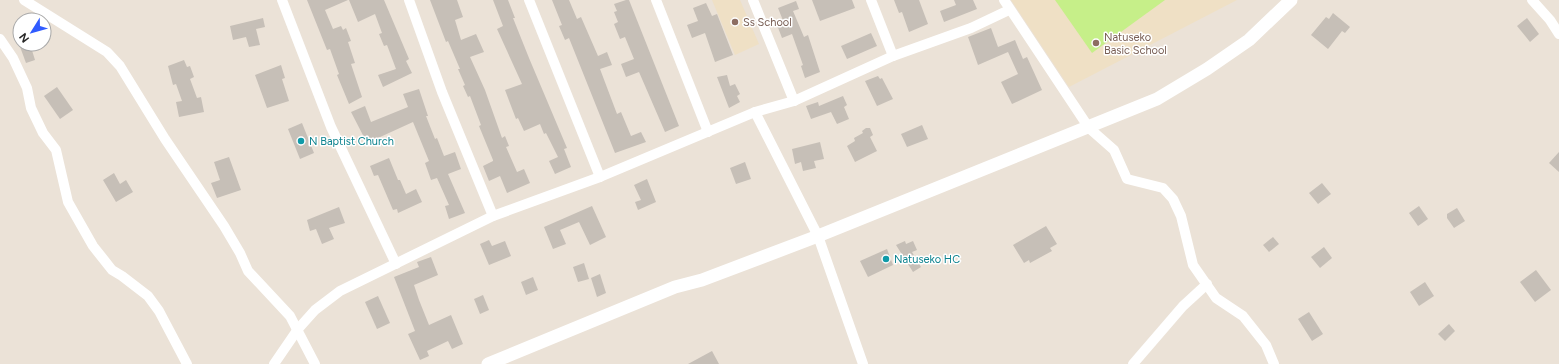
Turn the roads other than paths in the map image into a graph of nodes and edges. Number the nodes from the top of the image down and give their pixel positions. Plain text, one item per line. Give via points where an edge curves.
1 (24, 0) edge
2 (282, 0) edge
3 (409, 0) edge
4 (529, 0) edge
5 (656, 0) edge
6 (753, 0) edge
7 (871, 0) edge
8 (1004, 0) edge
9 (1291, 0) edge
10 (1532, 0) edge
11 (1009, 10) junction
12 (1559, 34) edge
13 (0, 39) edge
14 (892, 56) junction
15 (794, 101) junction
16 (756, 112) junction
17 (1089, 128) junction
18 (708, 132) junction
19 (600, 177) junction
20 (493, 216) junction
21 (818, 236) junction
22 (396, 264) junction
23 (1207, 284) junction
24 (298, 329) junction
25 (187, 364) edge
26 (274, 364) edge
27 (315, 364) edge
28 (488, 364) edge
29 (863, 364) edge
30 (1133, 364) edge
31 (1274, 364) edge

1 - 24 street via 107,52 120,66 165,140 224,226 248,271 281,304
2 - 22 street via 332,127
3 - 20 street via 442,92
4 - 19 street
5 - 18 street
6 - 15 street
7 - 14 street
8 - 11 street
9 - 17 street via 1249,40 1207,69 1157,99
10 - 12 street
11 - 14 street via 971,28
11 - 17 street
13 - 25 street via 13,58 27,88 31,108 43,133 56,150 68,202 93,246 112,270 148,296 159,311
14 - 15 street
15 - 16 street
16 - 18 street
16 - 21 street
17 - 21 street
17 - 23 street via 1114,150 1127,179 1163,188 1173,199 1181,216 1193,264
18 - 19 street
19 - 20 street
20 - 22 street
21 - 28 street via 702,280 676,287
21 - 29 street
22 - 24 street via 340,291 315,310
23 - 30 street via 1183,306
23 - 31 street via 1216,298 1243,316 1266,345
24 - 26 street
24 - 27 street

